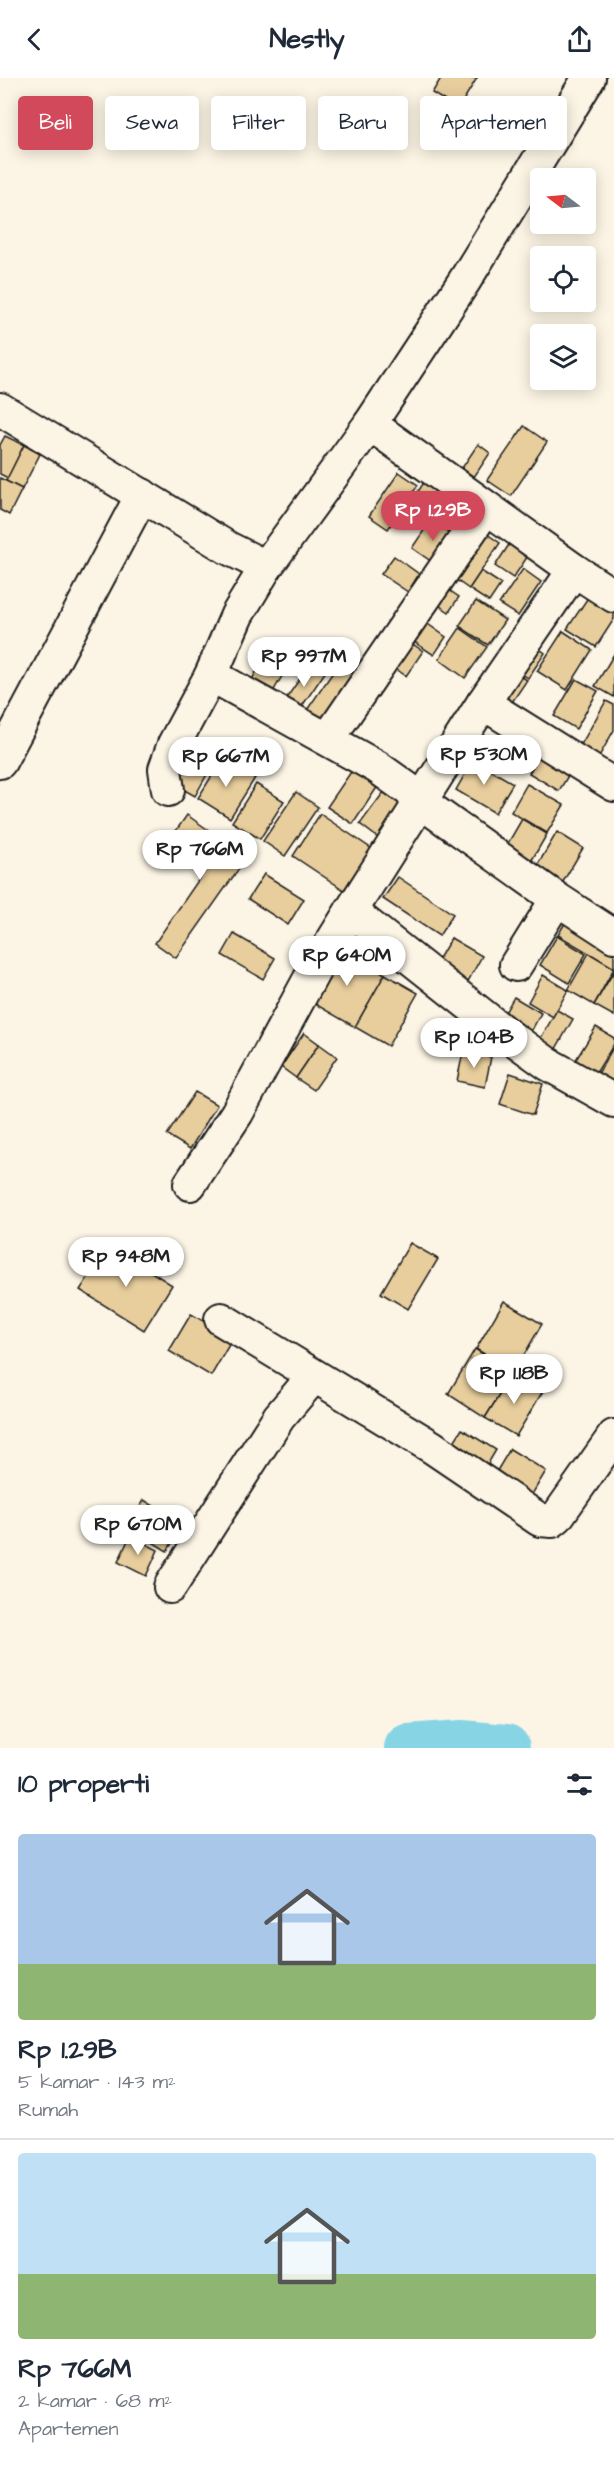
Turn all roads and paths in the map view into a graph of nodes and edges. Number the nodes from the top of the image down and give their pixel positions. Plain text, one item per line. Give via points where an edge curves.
1 (589, 78) edge
2 (0, 409) edge
3 (370, 424) junction
4 (142, 495) junction
5 (486, 507) junction
6 (266, 567) junction
7 (574, 570) junction
8 (614, 596) edge
9 (211, 675) junction
10 (483, 703) junction
11 (328, 739) junction
12 (0, 762) edge
13 (614, 785) edge
14 (168, 790) dead end
15 (422, 799) junction
16 (557, 899) junction
17 (351, 911) junction
18 (614, 936) edge
19 (516, 965) dead end
20 (614, 1101) edge
21 (190, 1184) dead end
22 (221, 1318) dead end
23 (314, 1376) junction
24 (614, 1436) edge
25 (170, 1587) dead end

1 - 3 street via 465,280
2 - 4 street
3 - 5 street
3 - 6 street
4 - 6 street
4 - 12 street
5 - 7 street
5 - 11 street
6 - 9 street via 237,615
7 - 8 street
7 - 10 street
9 - 11 street
9 - 14 street via 168,760
10 - 13 street
10 - 15 street
11 - 15 street
15 - 16 street
15 - 17 street
16 - 18 street
16 - 19 street
17 - 20 street via 504,1033 548,1064
17 - 21 street via 237,1113
22 - 23 street
23 - 24 street via 544,1521 557,1517
23 - 25 street via 272,1426

